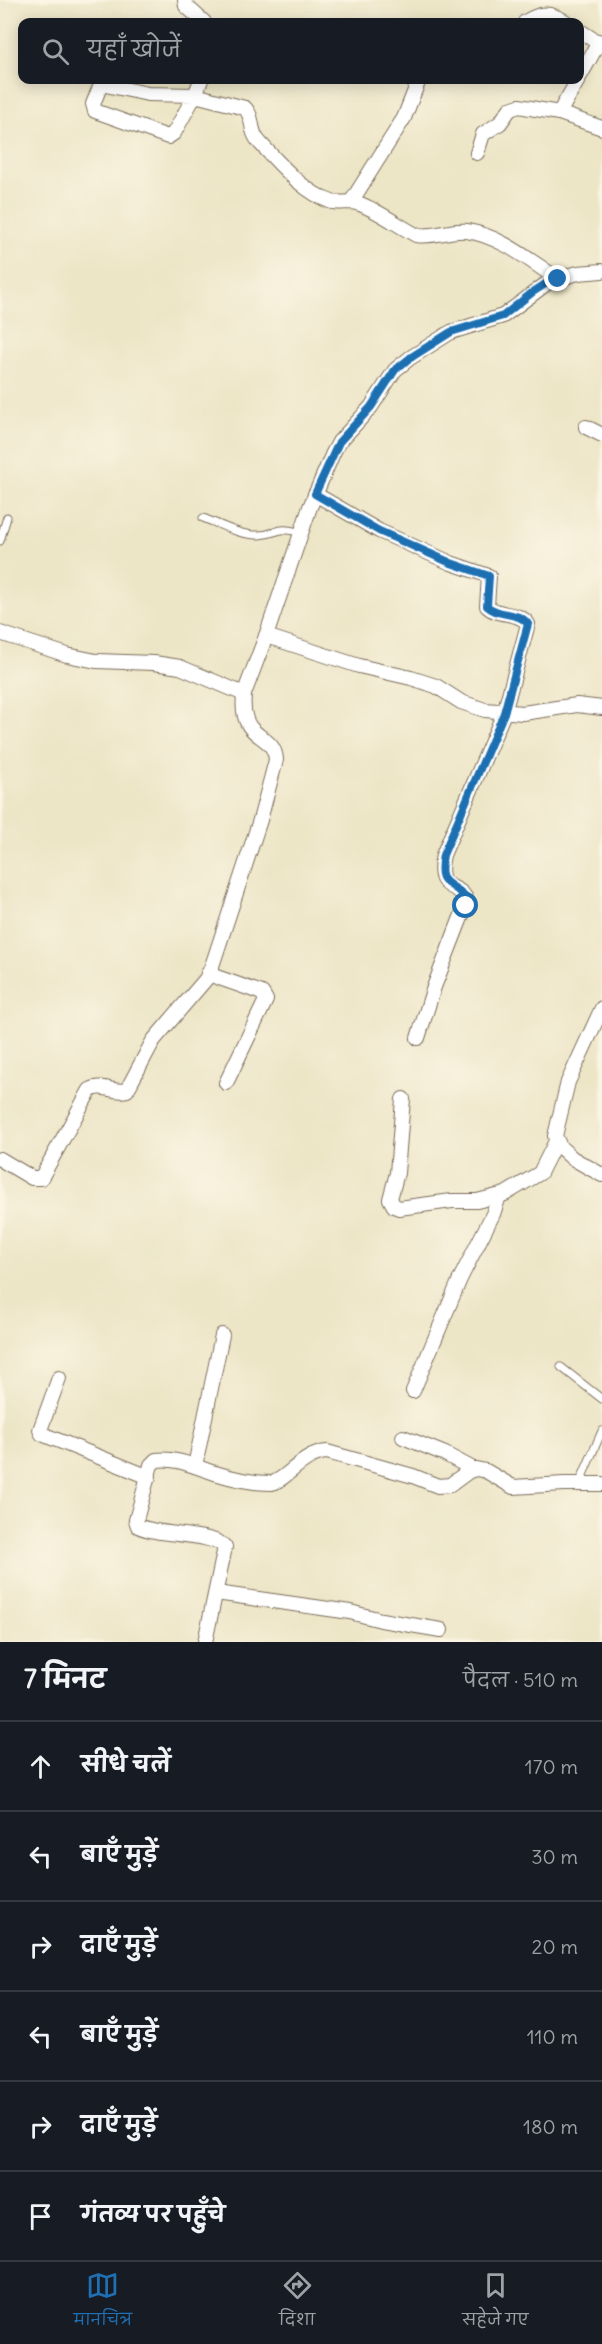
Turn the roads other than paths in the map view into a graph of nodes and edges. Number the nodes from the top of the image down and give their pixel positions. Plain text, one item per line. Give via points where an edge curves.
1 (185, 0) edge
2 (200, 18) edge
3 (533, 18) edge
4 (558, 18) edge
5 (584, 34) edge
6 (600, 42) edge
7 (584, 69) edge
8 (199, 84) edge
9 (417, 84) edge
10 (576, 84) edge
11 (195, 95) junction
12 (559, 113) junction
13 (602, 128) edge
14 (477, 153) dead end
15 (351, 202) junction
16 (602, 271) edge
17 (558, 279) junction
18 (586, 427) dead end
19 (602, 435) edge
20 (315, 494) junction
21 (7, 517) dead end
22 (203, 518) dead end
23 (301, 533) junction
24 (0, 541) edge
25 (0, 633) edge
26 (266, 636) junction
27 (244, 694) junction
28 (602, 708) edge
29 (504, 713) junction
30 (208, 974) junction
31 (602, 1008) edge
32 (418, 1038) dead end
33 (226, 1083) dead end
34 (403, 1099) dead end
35 (556, 1141) junction
36 (0, 1159) edge
37 (602, 1175) edge
38 (499, 1196) junction
39 (222, 1335) dead end
40 (561, 1367) dead end
41 (59, 1378) dead end
42 (413, 1391) dead end
43 (602, 1400) edge
44 (602, 1431) edge
45 (403, 1437) dead end
46 (195, 1466) junction
47 (473, 1469) junction
48 (149, 1477) junction
49 (579, 1484) junction
50 (602, 1484) edge
51 (216, 1593) junction
52 (441, 1630) dead end
53 (205, 1642) edge

1 - 2 street
3 - 4 street via 548,13
5 - 6 street
6 - 7 street
8 - 11 street
9 - 15 street via 404,118
10 - 12 street
11 - 11 street via 148,94 103,84 98,87 93,107 168,137 174,134
11 - 15 street via 245,108 255,138 289,173 319,196 332,202
12 - 13 street
12 - 14 street via 513,107 500,123 483,134
15 - 17 street via 416,235 466,231 495,239
16 - 17 street
17 - 20 street via 533,292 503,316 451,332 395,370 371,407 339,442
18 - 19 street
20 - 23 street
20 - 29 street via 379,531 489,576 487,606 528,624
21 - 24 lane
22 - 23 lane via 253,535 281,528
23 - 26 street
25 - 27 street via 87,659 180,667
26 - 27 street
26 - 29 street via 436,686 471,706
27 - 30 street via 246,720 271,744 276,760
28 - 29 street via 577,705
29 - 32 street via 443,855 443,880 463,894 467,902
30 - 33 street via 262,993 266,1000
30 - 36 street via 153,1041 127,1090 90,1090 41,1178 32,1178
31 - 35 street via 568,1082 555,1130
34 - 38 street via 398,1173 390,1199 393,1206 405,1208
35 - 37 street via 572,1158
35 - 38 street via 540,1173
38 - 42 street
39 - 46 street
40 - 43 lane
41 - 48 street via 40,1430 42,1434
44 - 49 lane
45 - 47 street
46 - 47 street via 270,1483 305,1459 327,1452 443,1486
46 - 48 street via 156,1460
47 - 49 street via 486,1471 513,1487
48 - 51 street via 136,1524 222,1543 226,1551
49 - 50 street
51 - 52 street
51 - 53 street

